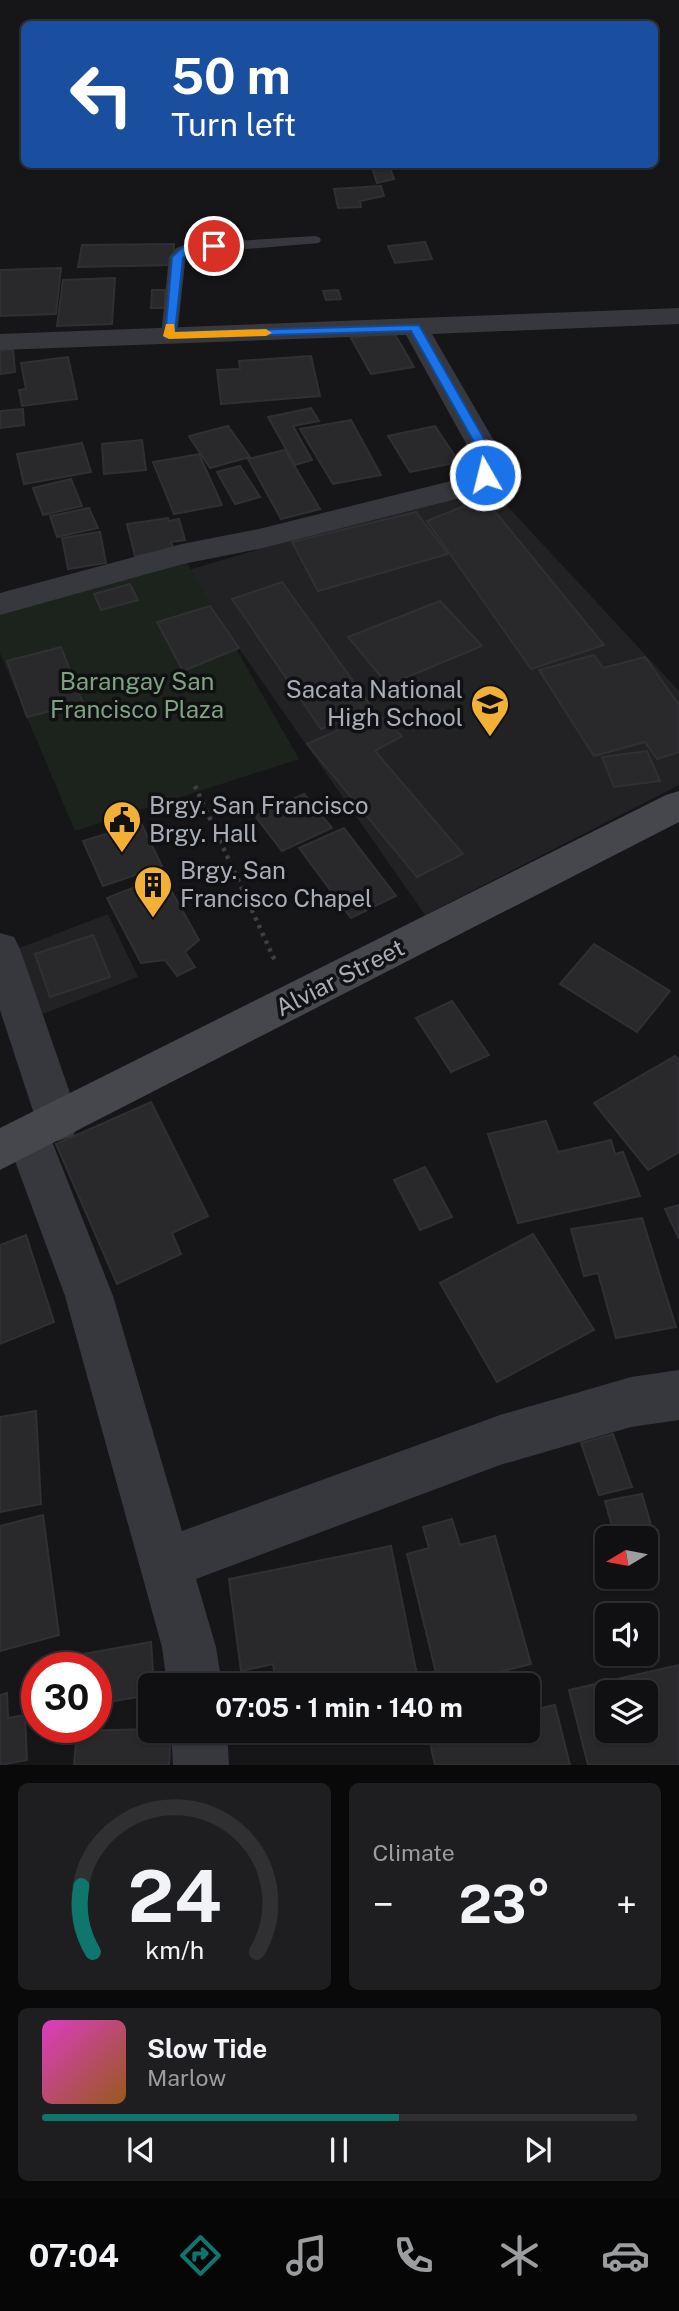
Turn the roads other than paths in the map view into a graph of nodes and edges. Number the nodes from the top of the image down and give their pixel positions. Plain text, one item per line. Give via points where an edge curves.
1 (314, 240) dead end
2 (679, 316) edge
3 (415, 327) junction
4 (169, 336) junction
5 (0, 342) edge
6 (0, 604) edge
7 (679, 805) edge
8 (0, 948) edge
9 (29, 1137) edge
10 (679, 1395) edge
11 (167, 1563) junction
12 (193, 1673) edge
13 (200, 1743) edge
14 (201, 1765) edge

1 - 4 lane via 181,251
2 - 3 street
3 - 4 street
3 - 6 street via 489,458 485,475 466,487 182,554
4 - 5 street
7 - 9 street, Alviar Street
8 - 9 street
9 - 11 street via 89,1296
10 - 11 street via 631,1402 500,1440
11 - 12 street
13 - 14 street

